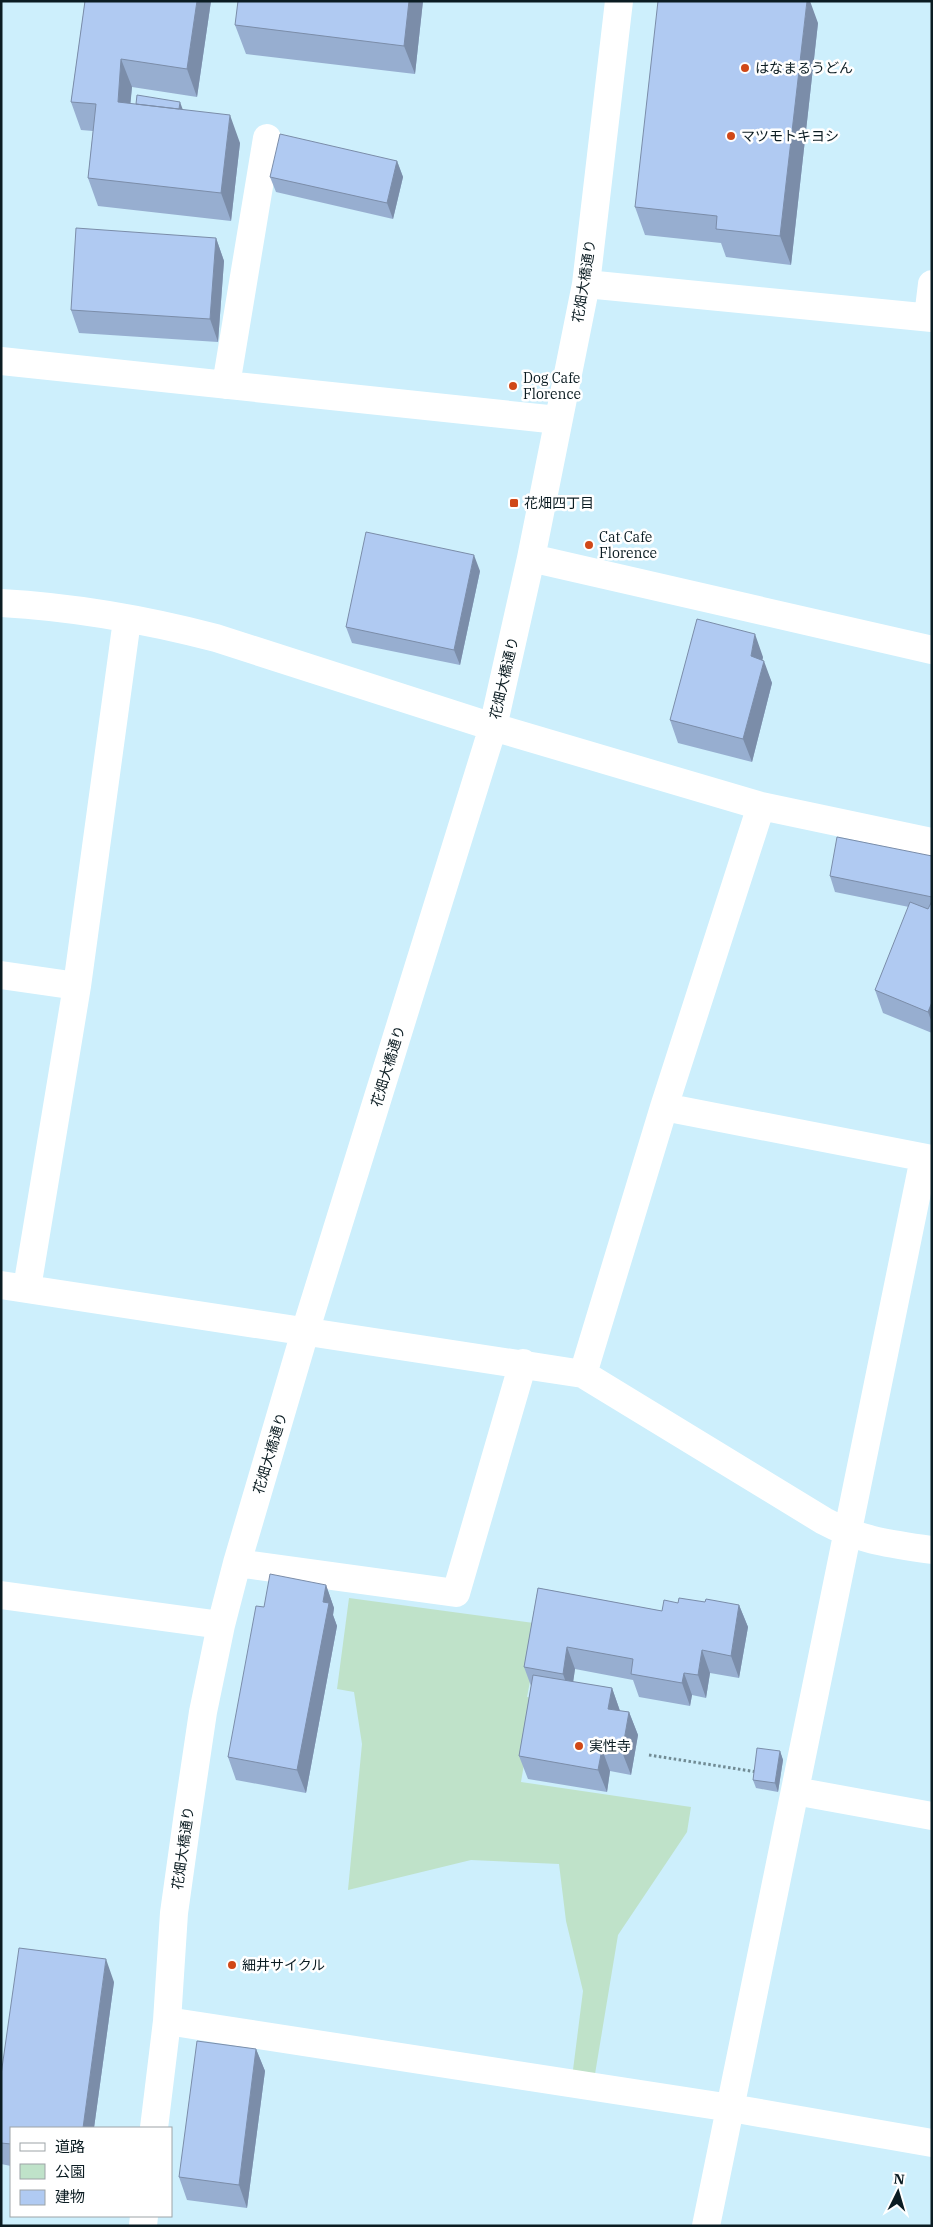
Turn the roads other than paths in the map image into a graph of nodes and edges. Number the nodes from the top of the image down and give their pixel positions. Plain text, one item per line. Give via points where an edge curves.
1 (619, 1) edge
2 (267, 138) dead end
3 (586, 284) junction
4 (932, 284) edge
5 (930, 318) edge
6 (1, 361) edge
7 (226, 385) junction
8 (558, 420) junction
9 (531, 558) junction
10 (1, 603) edge
11 (127, 620) junction
12 (932, 650) edge
13 (493, 727) junction
14 (761, 806) junction
15 (932, 842) edge
16 (1, 975) edge
17 (77, 986) junction
18 (664, 1107) junction
19 (928, 1158) edge
20 (14, 1286) edge
21 (305, 1332) junction
22 (523, 1363) junction
23 (582, 1374) junction
24 (847, 1533) junction
25 (932, 1550) edge
26 (237, 1563) junction
27 (1, 1595) edge
28 (221, 1625) junction
29 (796, 1785) junction
30 (932, 1816) edge
31 (167, 2021) junction
32 (731, 2108) junction
33 (154, 2127) edge
34 (932, 2143) edge
35 (706, 2226) edge

1 - 3 street, 花畑大橋通り
2 - 7 street
3 - 5 street
3 - 8 street, 花畑大橋通り
4 - 5 street
6 - 7 street
7 - 8 street
8 - 9 street, 花畑大橋通り
9 - 12 street
9 - 13 street, 花畑大橋通り
10 - 11 street
11 - 13 street via 171,626 216,638
11 - 17 street
13 - 14 street
13 - 21 street, 花畑大橋通り
14 - 15 street
14 - 18 street
16 - 17 street
17 - 20 street
18 - 19 street
18 - 23 street
19 - 24 street
20 - 21 street
21 - 22 street
21 - 26 street, 花畑大橋通り
22 - 23 street
22 - 26 street via 456,1593
23 - 24 street
24 - 25 street via 878,1542
24 - 29 street
26 - 28 street, 花畑大橋通り
27 - 28 street
28 - 31 street, 花畑大橋通り via 203,1712 174,1913
29 - 30 street
29 - 32 street
31 - 32 street
31 - 33 street, 花畑大橋通り
32 - 34 street
32 - 35 street

